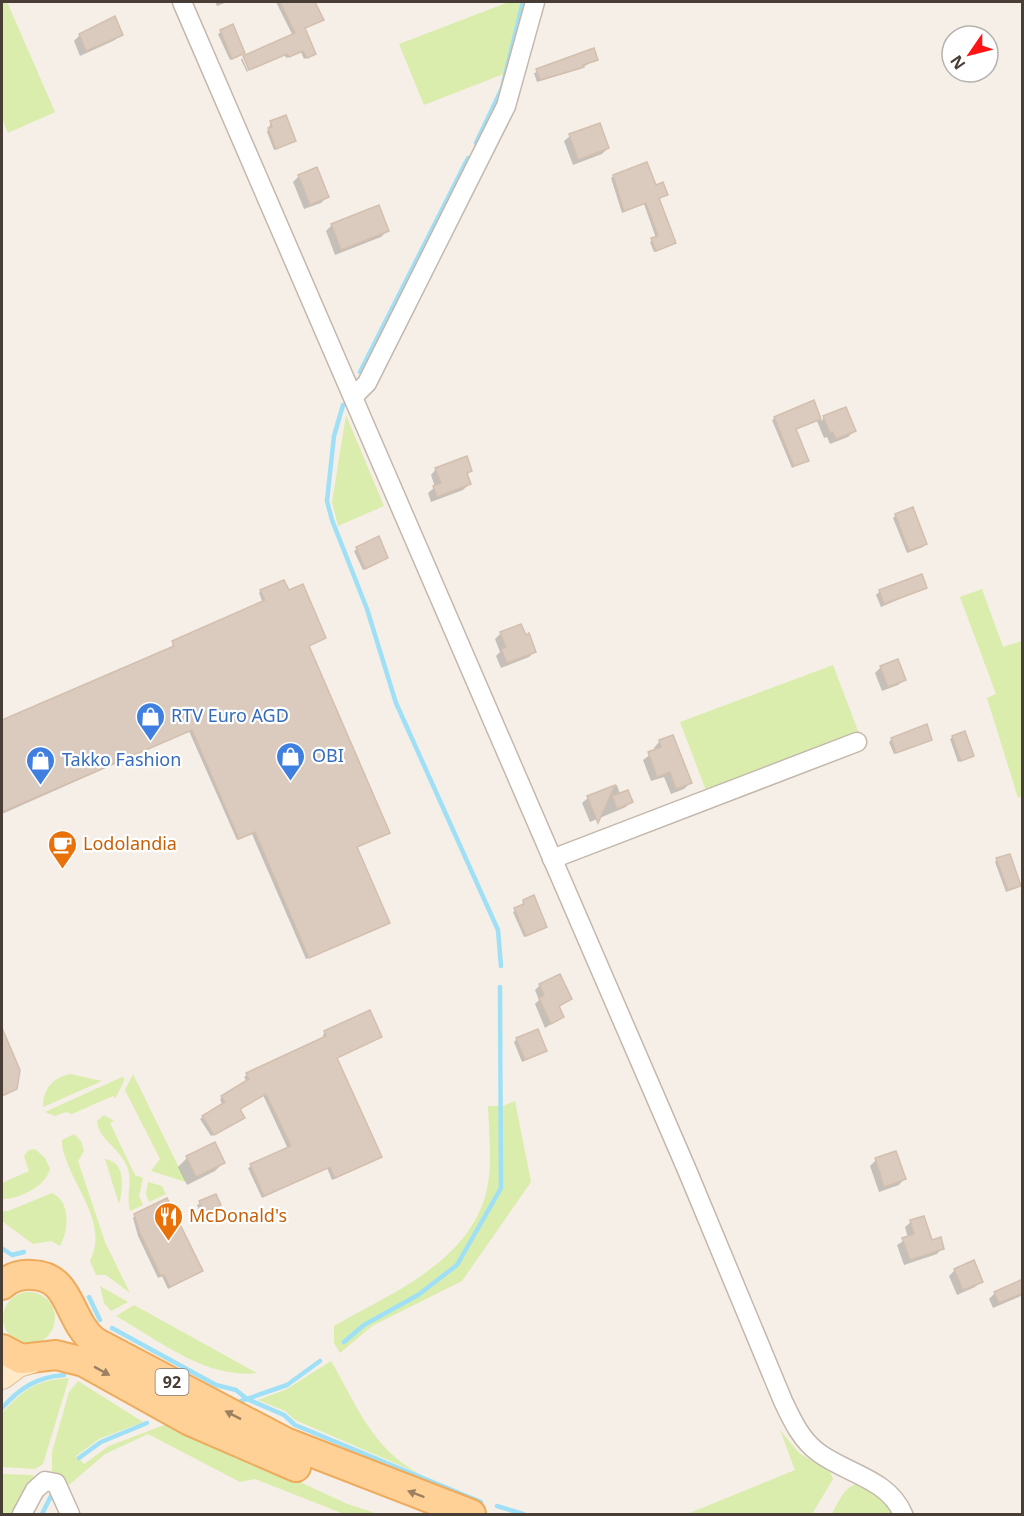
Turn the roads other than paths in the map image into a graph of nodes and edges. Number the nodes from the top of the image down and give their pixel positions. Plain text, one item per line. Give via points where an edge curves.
1 (182, 2) edge
2 (536, 2) edge
3 (353, 397) junction
4 (857, 742) dead end
5 (552, 859) junction
6 (5, 1279) edge
7 (71, 1310) junction
8 (2, 1349) edge
9 (39, 1358) junction
10 (2, 1376) edge
11 (22, 1515) edge
12 (70, 1515) edge
13 (414, 1515) edge
14 (471, 1515) edge
15 (903, 1515) edge

1 - 3 street
2 - 3 street via 506,106 367,383
3 - 5 street
4 - 5 street
5 - 15 street via 799,1433 819,1453 873,1481 898,1503
6 - 7 main road, 92 via 34,1275 52,1281 65,1293
7 - 9 main road via 64,1342
14 -> 7 main road, 92 via 285,1442 232,1415 95,1342 82,1330
8 - 9 main road, 92 via 21,1359
9 - 10 street via 18,1364
9 -> 13 main road, 92 via 64,1356 84,1362 190,1421
11 - 12 street via 35,1490 45,1481 56,1483

